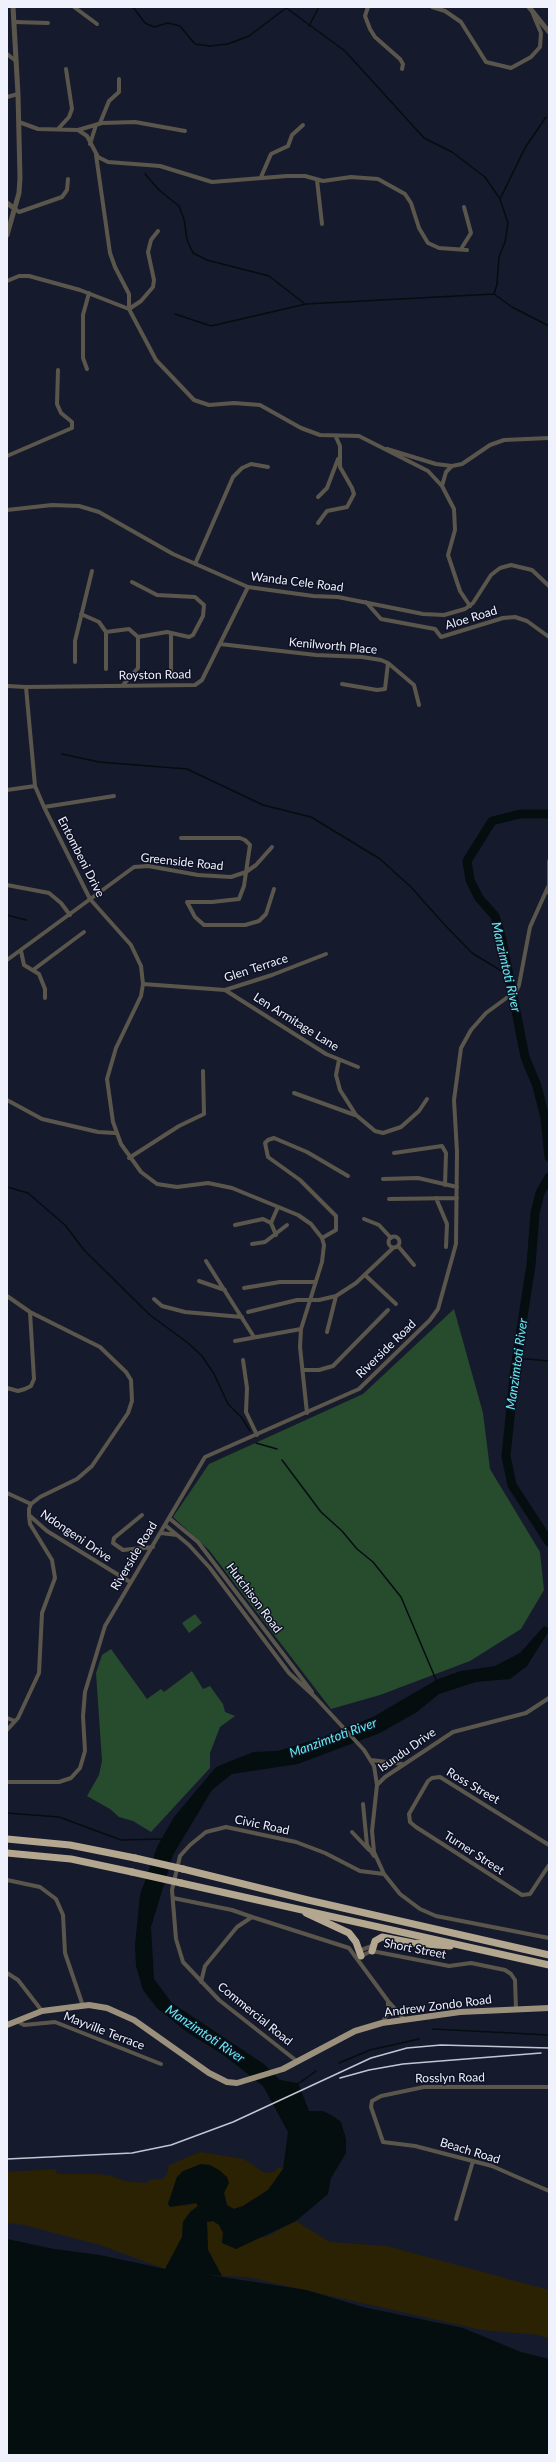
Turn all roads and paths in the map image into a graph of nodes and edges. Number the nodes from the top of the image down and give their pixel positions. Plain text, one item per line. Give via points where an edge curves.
1 (13, 7) edge
2 (74, 7) edge
3 (368, 7) edge
4 (432, 7) edge
5 (528, 7) edge
6 (14, 22) junction
7 (48, 23) dead end
8 (97, 24) dead end
9 (548, 30) edge
10 (7, 54) edge
11 (16, 61) junction
12 (66, 69) dead end
13 (402, 69) dead end
14 (119, 79) dead end
15 (18, 94) junction
16 (7, 96) edge
17 (19, 122) junction
18 (98, 124) junction
19 (303, 125) dead end
20 (58, 129) junction
21 (78, 130) junction
22 (185, 131) dead end
23 (90, 144) junction
24 (96, 154) junction
25 (261, 177) junction
26 (68, 179) dead end
27 (317, 180) junction
28 (7, 203) edge
29 (464, 207) dead end
30 (17, 211) junction
31 (322, 224) dead end
32 (158, 231) dead end
33 (7, 235) edge
34 (460, 249) junction
35 (467, 250) dead end
36 (7, 281) edge
37 (89, 293) junction
38 (129, 309) junction
39 (87, 369) dead end
40 (58, 370) dead end
41 (336, 437) junction
42 (549, 438) edge
43 (384, 449) junction
44 (340, 455) junction
45 (7, 456) edge
46 (452, 466) junction
47 (268, 467) dead end
48 (442, 486) junction
49 (318, 497) dead end
50 (7, 510) edge
51 (318, 523) dead end
52 (195, 564) junction
53 (92, 571) dead end
54 (132, 582) dead end
55 (248, 586) junction
56 (549, 586) edge
57 (366, 602) junction
58 (470, 606) junction
59 (81, 614) junction
60 (106, 632) junction
61 (171, 633) junction
62 (138, 637) junction
63 (549, 637) edge
64 (220, 644) junction
65 (75, 662) dead end
66 (388, 663) junction
67 (106, 669) dead end
68 (171, 671) dead end
69 (342, 684) dead end
70 (7, 686) edge
71 (122, 686) junction
72 (26, 687) junction
73 (420, 705) dead end
74 (35, 786) junction
75 (7, 790) edge
76 (114, 796) dead end
77 (44, 807) junction
78 (181, 838) dead end
79 (272, 847) dead end
80 (549, 861) edge
81 (246, 872) junction
82 (7, 885) edge
83 (548, 887) junction
84 (274, 889) dead end
85 (549, 893) edge
86 (90, 899) junction
87 (70, 915) junction
88 (84, 932) dead end
89 (21, 951) junction
90 (326, 954) dead end
91 (7, 960) edge
92 (33, 970) junction
93 (143, 984) junction
94 (225, 990) junction
95 (45, 998) dead end
96 (339, 1060) junction
97 (358, 1067) dead end
98 (203, 1071) dead end
99 (294, 1093) dead end
100 (427, 1099) dead end
101 (7, 1100) edge
102 (356, 1115) junction
103 (115, 1133) junction
104 (394, 1153) dead end
105 (129, 1158) junction
106 (348, 1176) dead end
107 (383, 1179) dead end
108 (445, 1185) junction
109 (457, 1187) junction
110 (436, 1198) junction
111 (457, 1198) junction
112 (389, 1199) dead end
113 (278, 1207) junction
114 (364, 1219) dead end
115 (271, 1223) junction
116 (234, 1225) dead end
117 (287, 1225) dead end
118 (276, 1235) junction
119 (322, 1238) junction
120 (392, 1238) junction
121 (252, 1244) dead end
122 (395, 1247) junction
123 (446, 1247) dead end
124 (206, 1261) dead end
125 (414, 1265) dead end
126 (365, 1275) junction
127 (198, 1281) dead end
128 (316, 1282) junction
129 (244, 1288) dead end
130 (225, 1290) junction
131 (7, 1296) edge
132 (336, 1296) junction
133 (154, 1299) dead end
134 (310, 1301) junction
135 (396, 1304) dead end
136 (388, 1310) dead end
137 (30, 1312) junction
138 (248, 1312) dead end
139 (242, 1317) junction
140 (302, 1329) junction
141 (327, 1332) dead end
142 (254, 1337) junction
143 (235, 1341) dead end
144 (243, 1360) dead end
145 (303, 1370) junction
146 (7, 1388) edge
147 (13, 1390) junction
148 (7, 1392) edge
149 (307, 1414) junction
150 (257, 1435) junction
151 (7, 1493) edge
152 (31, 1504) junction
153 (30, 1515) junction
154 (142, 1515) dead end
155 (169, 1518) junction
156 (165, 1525) junction
157 (161, 1533) junction
158 (179, 1536) junction
159 (153, 1547) junction
160 (130, 1582) junction
161 (316, 1697) junction
162 (549, 1698) edge
163 (7, 1718) edge
164 (15, 1721) junction
165 (7, 1730) edge
166 (371, 1760) junction
167 (403, 1764) junction
168 (7, 1782) edge
169 (377, 1785) junction
170 (363, 1804) dead end
171 (412, 1824) joint
172 (352, 1832) dead end
173 (7, 1839) edge
174 (549, 1845) edge
175 (369, 1850) junction
176 (7, 1853) edge
177 (377, 1860) junction
178 (549, 1865) edge
179 (384, 1874) junction
180 (7, 1880) edge
181 (173, 1898) junction
182 (300, 1909) junction
183 (252, 1917) junction
184 (549, 1938) edge
185 (458, 1944) junction
186 (372, 1948) junction
187 (358, 1954) junction
188 (549, 1955) edge
189 (549, 1965) edge
190 (7, 1973) edge
191 (201, 1982) junction
192 (388, 2002) junction
193 (83, 2006) junction
194 (516, 2008) junction
195 (549, 2008) edge
196 (42, 2011) junction
197 (404, 2019) junction
198 (17, 2021) junction
199 (382, 2023) junction
200 (7, 2025) edge
201 (298, 2062) junction
202 (161, 2064) dead end
203 (549, 2087) edge
204 (382, 2142) joint
205 (473, 2161) junction
206 (549, 2191) edge
207 (456, 2219) dead end

1 - 6 street
2 - 8 street
3 - 13 street via 365,16 370,30 400,59
4 - 5 street via 445,11 461,22 486,62 511,68 518,66 536,52 541,43 539,28
5 - 9 street
6 - 7 street
6 - 11 street
10 - 11 street
11 - 15 street
12 - 20 street via 72,109 69,117
14 - 18 street via 119,92 109,101
15 - 16 street
15 - 17 street
17 - 20 street via 38,129
17 - 30 street via 20,178
18 - 21 street
18 - 22 street via 142,122 165,129
18 - 23 street
19 - 25 street via 292,135 288,146 271,154
20 - 21 street
21 - 23 street via 87,136
23 - 24 street
24 - 25 street via 102,160 113,164 160,166 218,182
24 - 38 street via 110,253 129,294
25 - 27 street via 299,176
26 - 30 street via 67,190 62,197
27 - 31 street
27 - 34 street via 356,177 385,181 400,190 408,199 428,243 440,248
28 - 30 street
29 - 34 street via 471,233
30 - 33 street
32 - 38 street via 151,240 148,252 153,287 141,302
34 - 35 street
36 - 37 street via 19,276 29,276
37 - 38 street
37 - 39 street via 83,315 83,358
38 - 41 street via 156,360 194,400 209,404 260,405 307,430
40 - 45 street via 57,404 61,413 72,422 72,428
41 - 43 street via 359,436
41 - 44 street
42 - 46 street via 504,440 490,445 462,464
43 - 46 street
43 - 48 street via 428,471
44 - 49 street via 327,488
44 - 51 street via 340,467 354,490 352,501 347,507 327,511
46 - 48 street via 446,472
47 - 52 street via 251,464 242,468 234,477
48 - 58 street via 453,505 456,519 449,558 460,591
50 - 52 street, Wanda Cele Road via 59,505 89,508
52 - 55 street, Wanda Cele Road
53 - 59 street
54 - 61 street via 157,595 195,597 200,600 204,611 193,635 186,637
55 - 57 street, Wanda Cele Road
55 - 64 street, Royston Road
56 - 58 street via 532,570 511,565 500,568 492,575
57 - 58 street, Wanda Cele Road via 423,614 444,615 456,613
57 - 63 street, Aloe Road via 380,619 435,629 441,637 503,618 515,617 531,623
59 - 60 street via 99,622
59 - 65 street
60 - 62 street via 129,629
60 - 67 street
61 - 62 street
61 - 68 street
62 - 71 street via 138,668
64 - 66 street, Kenilworth Place via 362,657
64 - 71 street, Royston Road via 202,680 195,685
66 - 69 street via 385,689
66 - 73 street, Kenilworth Place via 414,685
70 - 72 street
71 - 72 street, Royston Road
72 - 74 street, Entombeni Drive
74 - 75 street
74 - 77 street, Entombeni Drive
76 - 77 street
77 - 86 street, Entombeni Drive
78 - 81 street via 228,837 245,840 250,851
79 - 81 street, Greenside Road via 264,858
80 - 83 street
81 - 84 street via 243,892 239,899 212,902 188,900 187,906 200,922 207,926 252,924 266,914
81 - 86 street, Greenside Road via 221,878 141,866 127,871
82 - 87 street via 49,894 61,903
83 - 85 street
83 - 109 street, Riverside Road via 530,927 519,985 471,1030 461,1048 454,1100
86 - 87 street, Greenside Road
86 - 93 street, Entombeni Drive via 132,945 141,966
87 - 89 street, Greenside Road
88 - 92 street
89 - 91 street, Greenside Road
89 - 92 street via 24,965
90 - 94 street, Glen Terrace
92 - 95 street via 39,974 45,989
93 - 94 street, Glen Terrace
93 - 103 street, Entombeni Drive via 138,1004 116,1048 107,1079 107,1095
94 - 96 street, Len Armitage Lane
96 - 97 street, Len Armitage Lane
96 - 102 street via 336,1069 337,1083
98 - 105 street via 204,1114 179,1126
99 - 102 street
100 - 102 street via 419,1111 402,1127 389,1132 375,1131
101 - 103 street via 42,1118 98,1132
103 - 105 street, Entombeni Drive
104 - 108 street via 442,1146 446,1153
105 - 113 street, Entombeni Drive via 140,1172 157,1184 168,1187 198,1183 224,1186
106 - 119 street via 307,1152 274,1138 265,1143 268,1157 300,1180 336,1216 336,1230
107 - 108 street via 418,1178
108 - 109 street
109 - 111 street, Riverside Road
110 - 111 street
110 - 112 street
110 - 123 street via 447,1224
111 - 149 street, Riverside Road via 456,1244 438,1309 365,1384
113 - 115 street
113 - 119 street, Entombeni Drive via 304,1219
114 - 120 street via 378,1225
115 - 116 street via 258,1219
115 - 118 street
117 - 118 street
118 - 121 street via 265,1242
119 - 128 street via 324,1252
120 - 122 street via 389,1244
120 - 122 street via 398,1238
122 - 125 street
122 - 126 street
124 - 130 street
126 - 132 street
126 - 135 street
127 - 130 street
128 - 129 street via 280,1282
128 - 134 street
130 - 139 street
131 - 137 street, Ndongeni Drive
132 - 134 street
132 - 141 street
133 - 139 street via 162,1306 185,1312
134 - 138 street via 297,1300
134 - 140 street
136 - 145 street via 333,1366 319,1370
137 - 147 street via 34,1379 31,1386
137 - 152 street, Ndongeni Drive via 100,1347 126,1372 132,1390 128,1413 92,1466 77,1479
139 - 142 street
140 - 142 street
140 - 145 street
142 - 143 street
144 - 150 street via 247,1388 246,1412
145 - 149 street
146 - 147 street
147 - 148 street
149 - 150 street, Riverside Road
150 - 155 street, Riverside Road via 205,1457
151 - 152 street
152 - 153 street, Ndongeni Drive
153 - 160 street, Ndongeni Drive via 47,1531
153 - 164 street via 30,1524 52,1560 55,1578 42,1613 39,1673
154 - 159 street via 114,1538 113,1544 123,1550
155 - 156 street, Riverside Road
155 - 161 street, Hutchison Road via 198,1542
156 - 157 street, Riverside Road
156 - 158 street, Hutchison Road
157 - 158 street
157 - 159 street, Riverside Road
158 - 161 street, Hutchison Road via 210,1568 288,1673
159 - 160 street, Riverside Road
160 - 168 street, Riverside Road via 105,1626 88,1678 83,1702 85,1742 80,1768 71,1778 50,1784
161 - 166 street, Hutchison Road
162 - 167 street, Isundu Drive via 526,1713 453,1732
163 - 164 street
164 - 165 street
166 - 167 street
166 - 169 street, Hutchison Road
167 - 169 street, Isundu Drive
169 - 177 street, Isundu Drive via 372,1831
170 - 175 street
171 - 174 street, Ross Street via 408,1817 411,1809 428,1781 440,1777
171 - 178 street, Turner Street via 526,1896
172 - 175 street
173 - 188 highway, bridge via 70,1845 135,1858
175 - 177 street
176 - 182 highway, bridge via 71,1859
177 - 179 street, Isundu Drive
179 - 181 street, Civic Road via 360,1870 296,1842 219,1827 206,1832 183,1850 173,1879
179 - 184 street, Isundu Drive via 400,1894 430,1914
180 - 193 street via 40,1888 60,1904 65,1953
181 - 183 street via 232,1910
181 - 191 street, Civic Road via 180,1956 185,1967
182 - 185 highway
182 - 187 highway via 349,1933 355,1939
183 - 187 street via 338,1943
183 - 191 street, Commercial Road via 237,1927 204,1966
185 - 186 highway via 427,1945 382,1937 375,1941
185 - 189 highway
186 - 187 street
186 - 194 street, Short Street via 449,1966 471,1963 508,1971 515,1980
187 - 192 street
190 - 196 street via 18,1980
191 - 201 street, Commercial Road via 228,2008
192 - 197 street
192 - 199 street via 388,2013
193 - 196 main road, Andrew Zondo Road
193 - 201 main road, Andrew Zondo Road via 120,2012 209,2073 230,2083 246,2082 283,2070
194 - 195 main road, Andrew Zondo Road
194 - 197 main road, Andrew Zondo Road
196 - 198 main road, Andrew Zondo Road
197 - 199 main road, Andrew Zondo Road
198 - 200 main road, Andrew Zondo Road
198 - 202 street, Mayville Terrace via 24,2025 55,2022
199 - 201 main road, Andrew Zondo Road via 355,2031
203 - 204 street, Rosslyn Road via 434,2086 410,2088 381,2096 372,2101 371,2107
204 - 205 street, Beach Road via 415,2146
205 - 206 street, Beach Road via 492,2166
205 - 207 street

